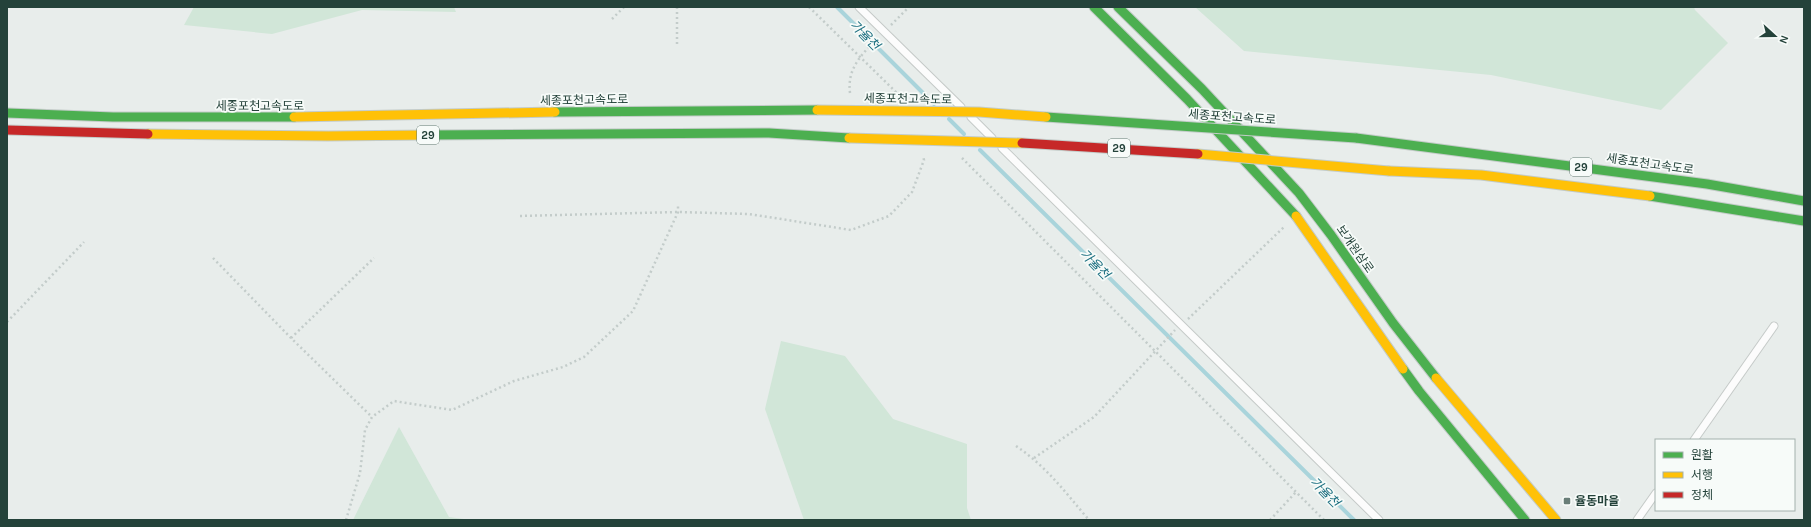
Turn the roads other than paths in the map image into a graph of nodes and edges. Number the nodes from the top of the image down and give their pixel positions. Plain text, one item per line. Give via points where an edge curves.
1 (859, 7) edge
2 (1094, 7) edge
3 (1118, 7) edge
4 (7, 113) edge
5 (7, 130) edge
6 (1804, 201) edge
7 (1804, 221) edge
8 (1774, 326) dead end
9 (1695, 439) edge
10 (1655, 494) edge
11 (1379, 520) edge
12 (1525, 520) edge
13 (1556, 520) edge
14 (1637, 520) edge

1 - 11 lane via 882,34
2 - 12 main road via 1187,98 1296,216 1419,391
3 - 13 main road, 보개원삼로 via 1202,89 1299,193 1448,395
4 - 6 main road, 세종포천고속도로 / 29, bridge via 260,118 628,111 978,112 1356,138 1707,184
5 - 7 main road, 29, bridge via 328,136 769,132 849,138 1055,144 1217,155 1389,172 1481,175 1642,195
8 - 9 lane
10 - 14 lane

